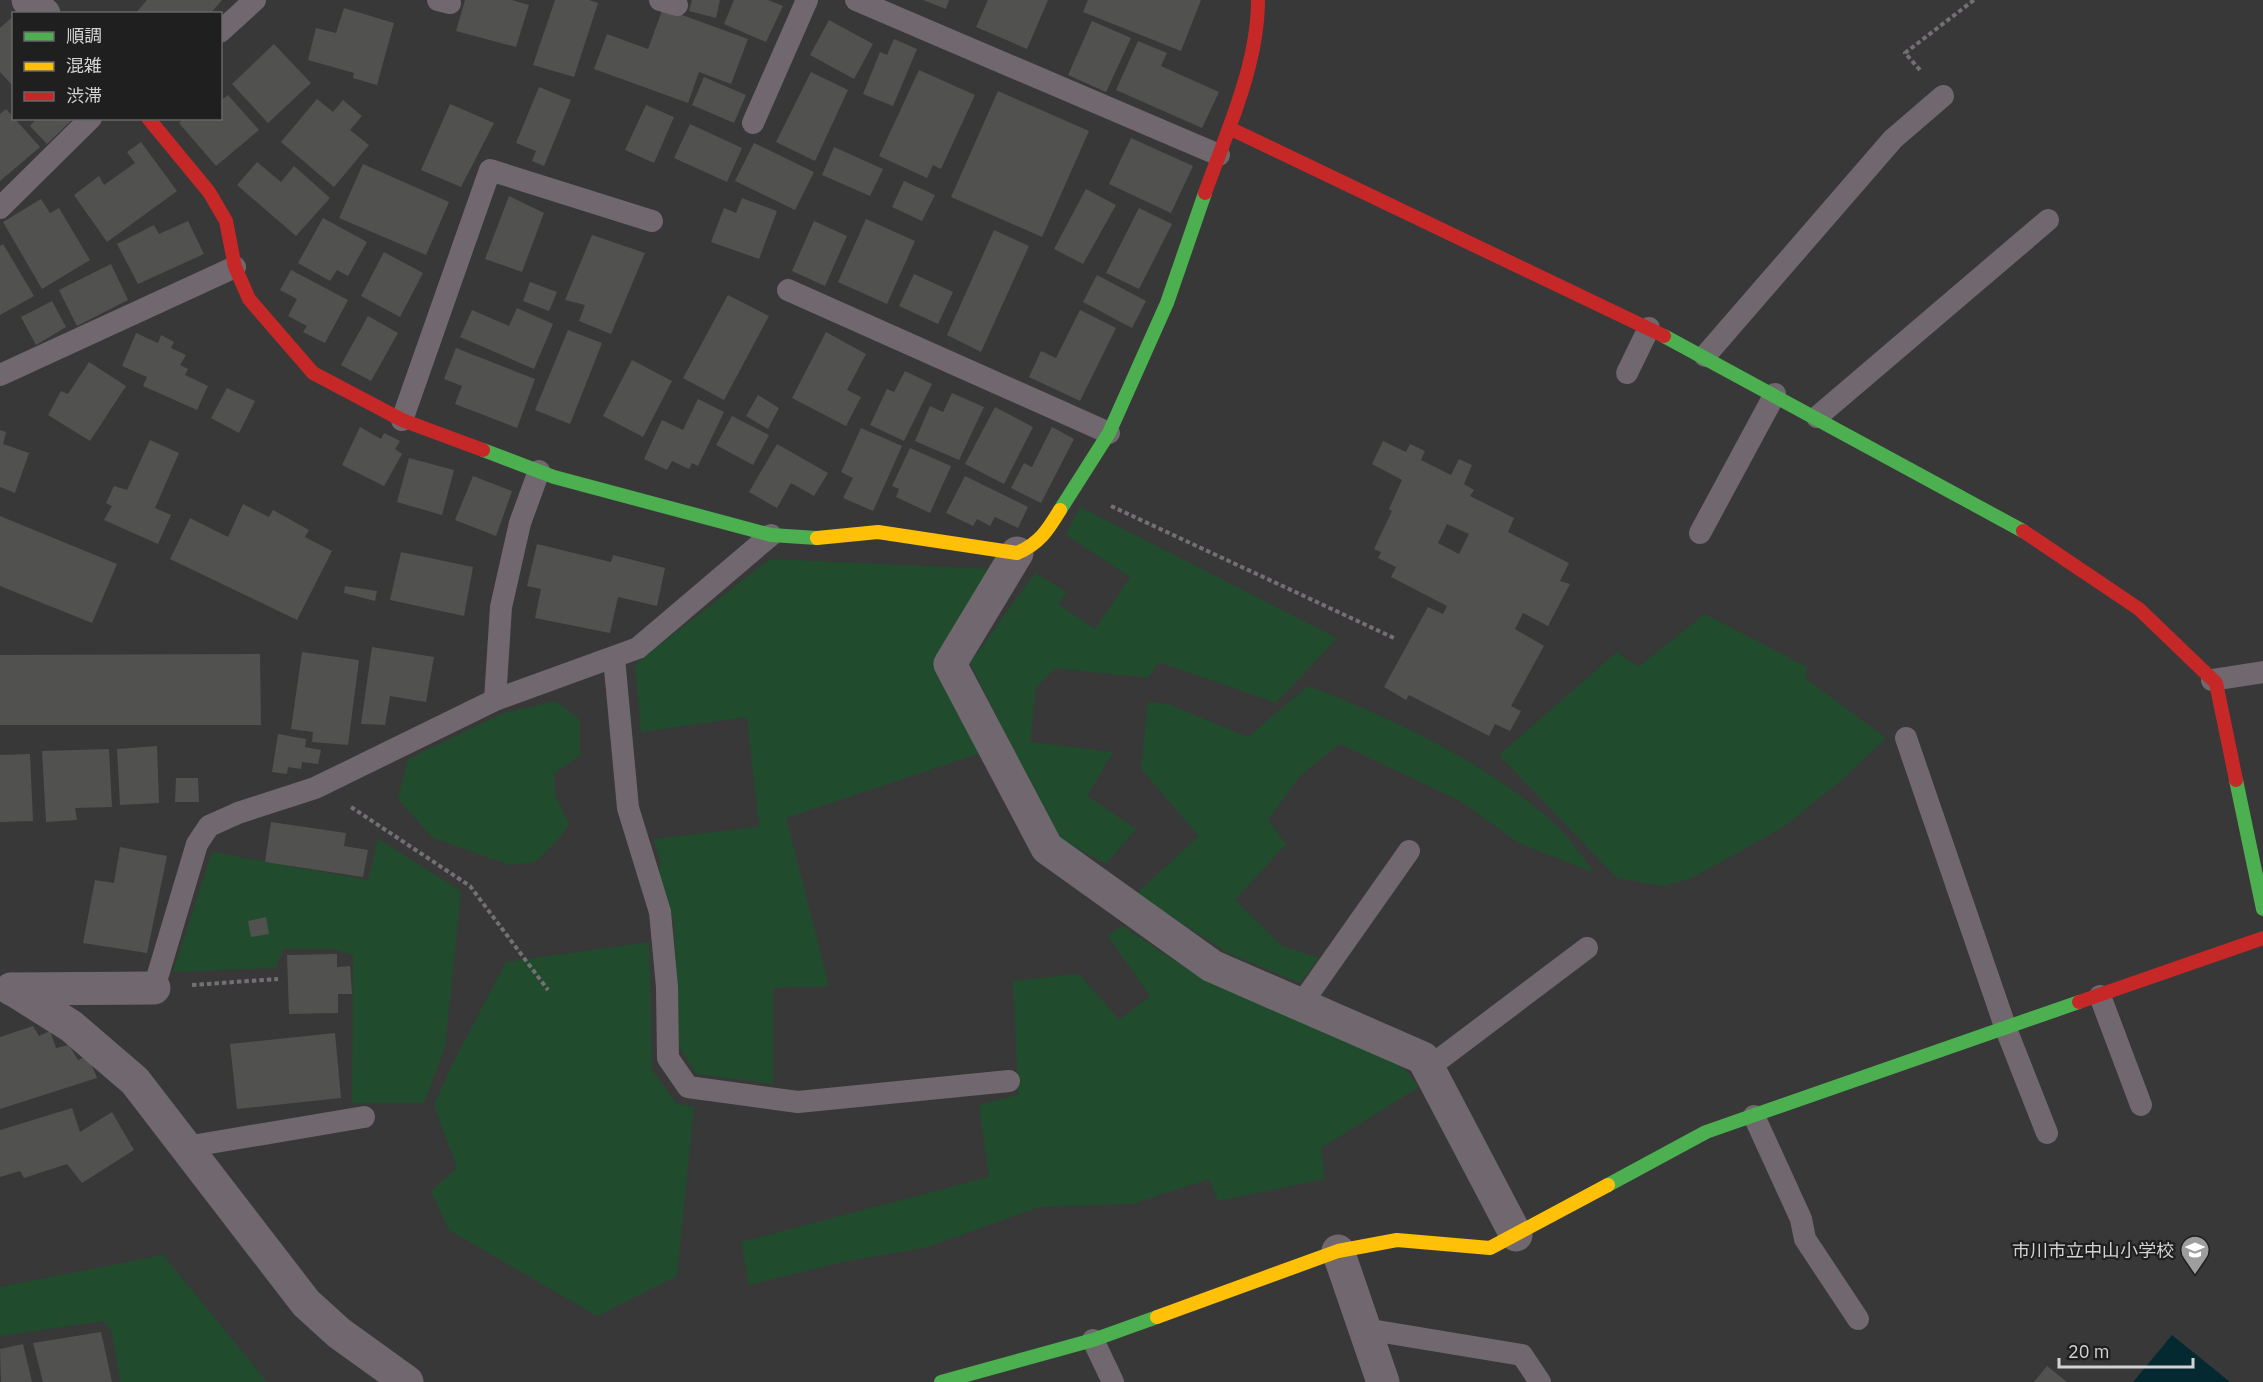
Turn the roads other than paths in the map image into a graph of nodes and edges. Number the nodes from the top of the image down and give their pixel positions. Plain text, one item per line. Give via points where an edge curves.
1 (255, 0) edge
2 (807, 0) edge
3 (856, 0) edge
4 (1258, 0) edge
5 (222, 30) edge
6 (1942, 96) road end
7 (90, 120) edge
8 (150, 120) edge
9 (753, 123) dead end
10 (1228, 128) junction
11 (1219, 155) junction
12 (0, 208) edge
13 (2048, 219) dead end
14 (652, 221) dead end
15 (235, 267) junction
16 (788, 290) dead end
17 (1648, 328) junction
18 (1705, 356) junction
19 (1627, 373) dead end
20 (0, 375) edge
21 (1776, 394) junction
22 (1816, 417) junction
23 (402, 420) junction
24 (1109, 433) junction
25 (539, 471) junction
26 (1700, 533) dead end
27 (771, 535) junction
28 (1017, 553) junction
29 (614, 658) junction
30 (2263, 672) edge
31 (2212, 680) junction
32 (495, 700) junction
33 (1906, 738) dead end
34 (1409, 851) dead end
35 (2263, 909) edge
36 (2263, 938) edge
37 (1587, 948) dead end
38 (154, 988) joint
39 (6, 990) edge
40 (2100, 996) junction
41 (1302, 1003) junction
42 (2006, 1029) junction
43 (1428, 1068) junction
44 (1009, 1081) dead end
45 (2140, 1105) dead end
46 (1754, 1116) junction
47 (364, 1118) dead end
48 (2047, 1133) dead end
49 (186, 1147) junction
50 (1516, 1235) junction
51 (1338, 1251) junction
52 (1858, 1319) dead end
53 (1365, 1329) junction
54 (1093, 1340) junction
55 (407, 1382) edge
56 (941, 1382) edge
57 (1113, 1382) edge
58 (1383, 1382) edge
59 (1540, 1382) edge

1 - 5 lane
2 - 9 lane
3 - 11 lane
4 - 10 street via 1258,24
6 - 18 lane via 1893,139
7 - 12 lane
8 - 15 street via 208,192 226,221
10 - 11 street
10 - 17 street
11 - 24 street via 1167,303
13 - 22 lane
14 - 23 lane via 490,170
15 - 20 lane
15 - 23 street via 249,299 313,374
16 - 24 lane
17 - 18 street
17 - 19 lane
18 - 21 street
21 - 22 street
21 - 26 lane
22 - 31 street via 2036,538 2139,609
23 - 25 street
24 - 28 street via 1043,537 1031,548
25 - 27 street
25 - 32 lane via 520,523 501,607
27 - 28 street via 806,539 878,532
27 - 29 lane via 638,648
28 - 41 street via 950,664 1047,848 1212,966
29 - 32 lane
29 - 44 lane via 628,808 660,912 668,1058 688,1087 798,1102
30 - 31 lane
31 - 35 street via 2216,683
32 - 38 lane via 318,786 209,826 197,844
33 - 42 lane
34 - 41 lane
36 - 40 street
37 - 43 lane
38 - 39 street
39 - 49 street via 71,1026 135,1081
40 - 42 street
40 - 45 lane
41 - 43 street via 1423,1058
42 - 46 street
42 - 48 lane
43 - 50 street
46 - 50 street via 1706,1132
46 - 52 lane via 1801,1219 1804,1239
47 - 49 lane
49 - 55 street via 306,1303 339,1333
50 - 51 street via 1490,1248 1397,1240
51 - 53 street
51 - 54 street
53 - 58 street
53 - 59 lane via 1522,1355
54 - 56 street
54 - 57 lane

